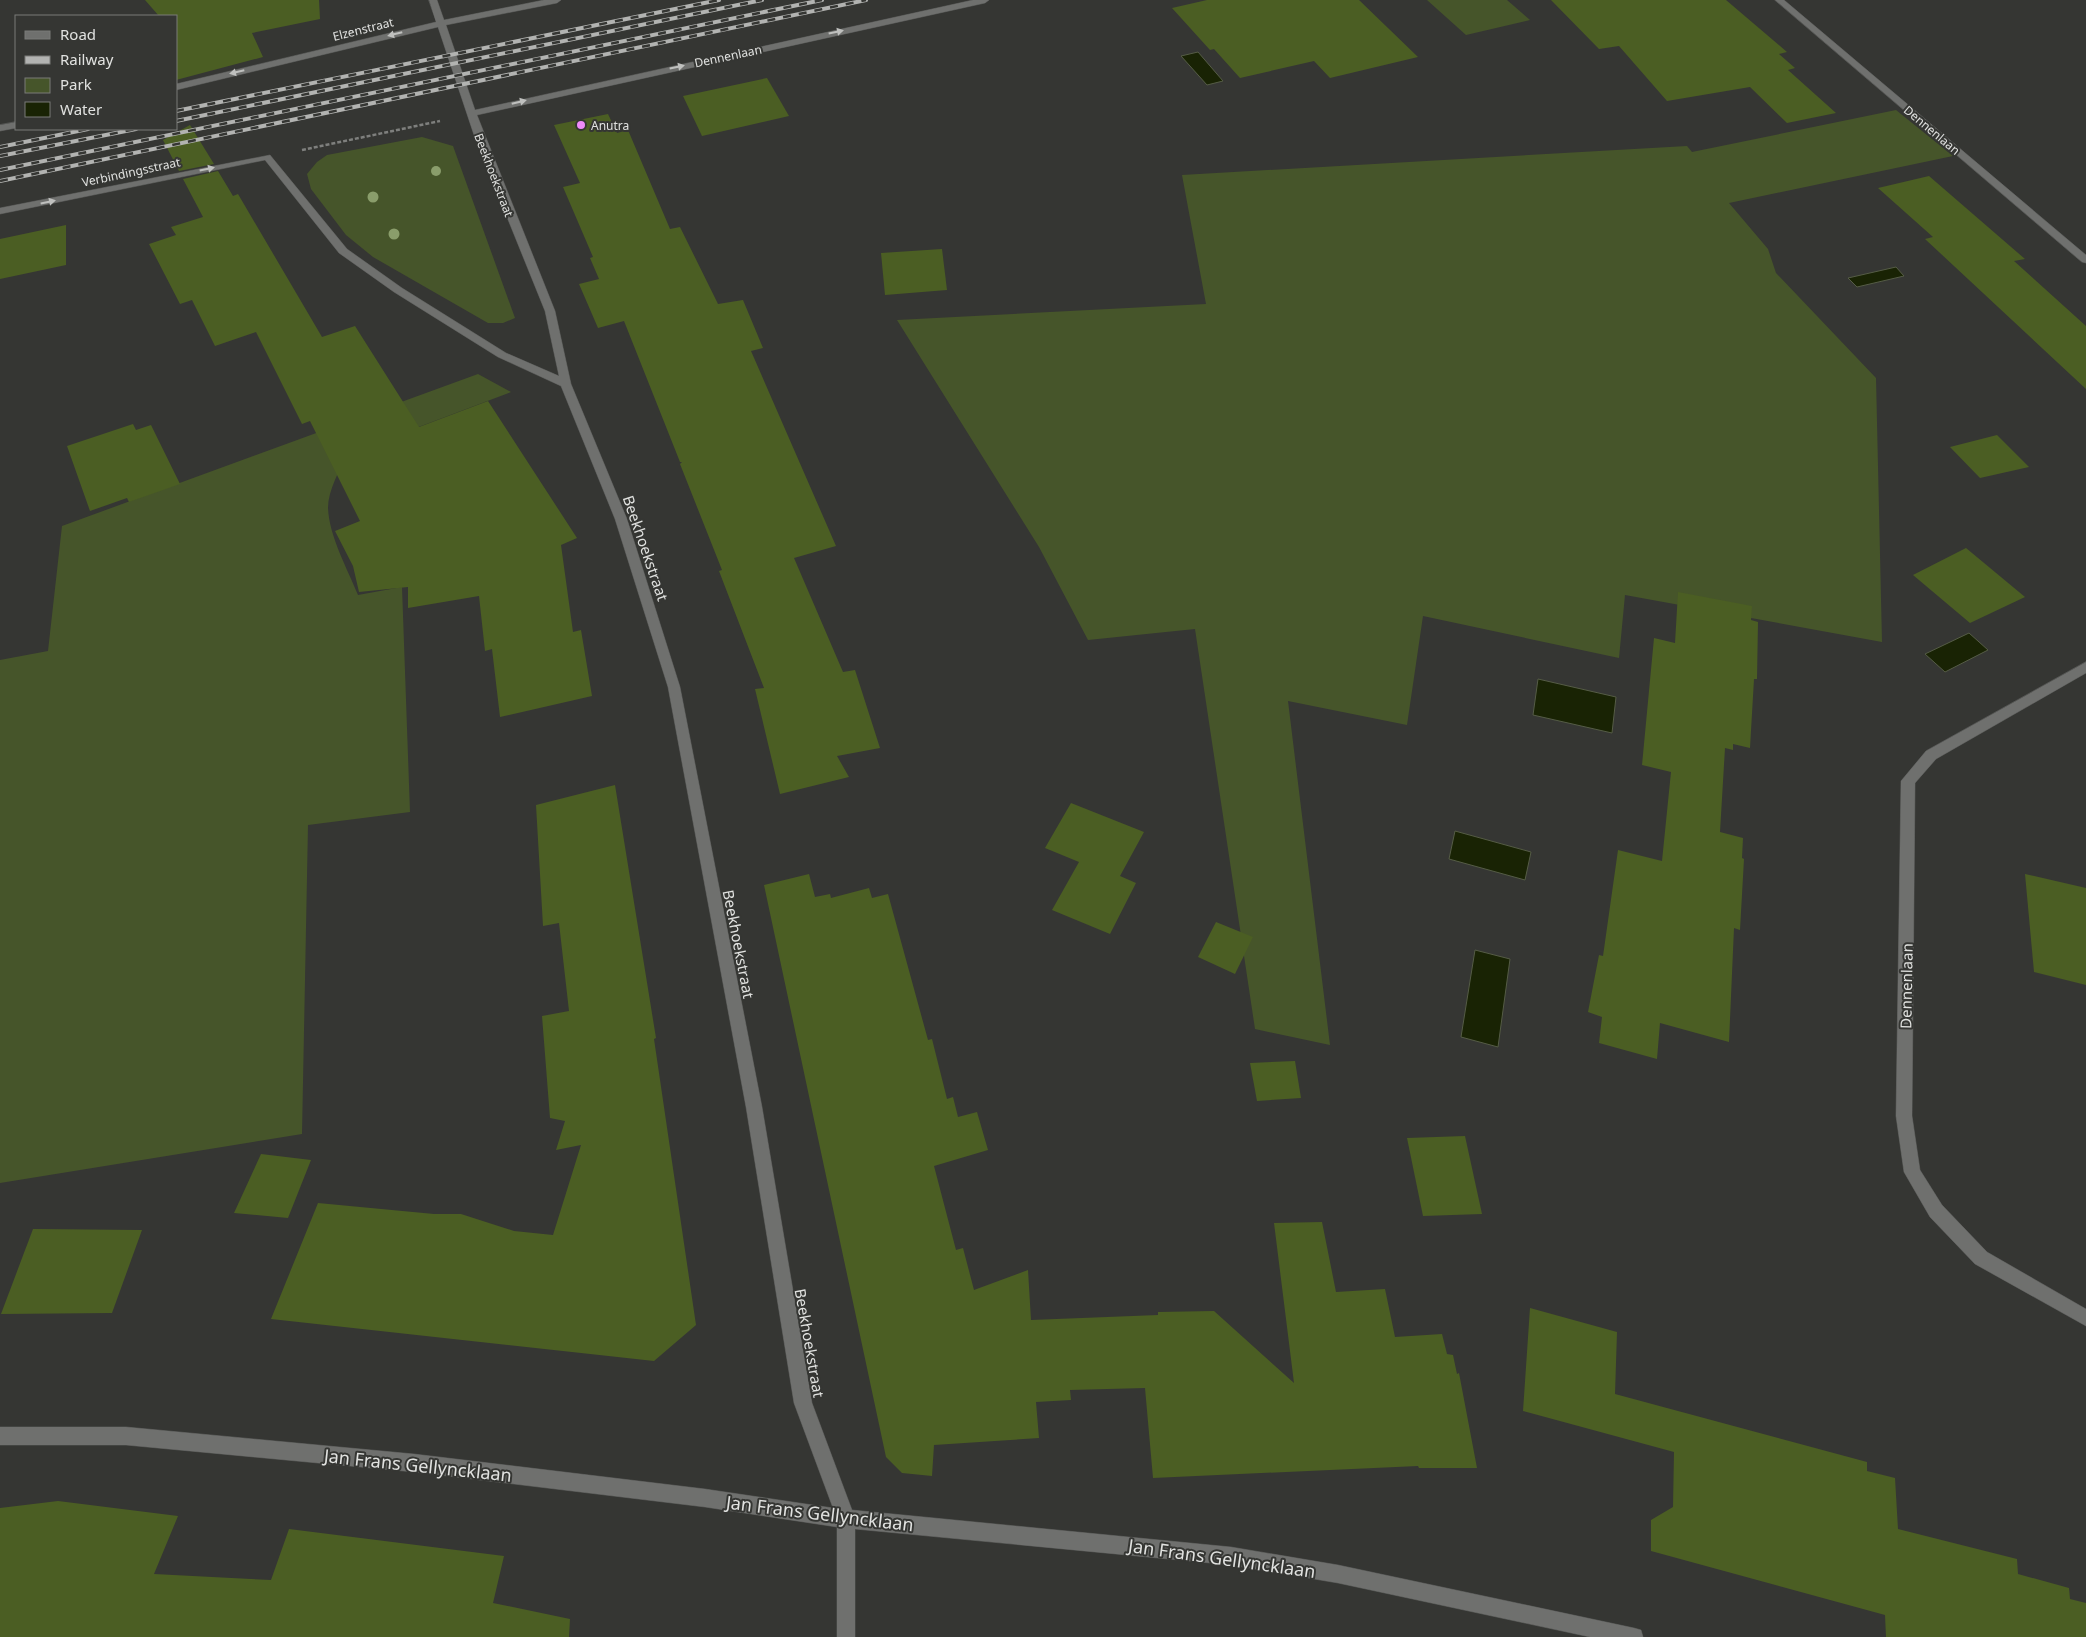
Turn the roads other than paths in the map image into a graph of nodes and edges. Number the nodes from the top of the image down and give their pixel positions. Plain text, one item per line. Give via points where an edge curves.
1 (433, 0) edge
2 (557, 0) edge
3 (986, 0) edge
4 (1778, 0) edge
5 (442, 23) junction
6 (178, 87) edge
7 (471, 114) junction
8 (15, 125) edge
9 (0, 128) edge
10 (0, 211) edge
11 (2086, 260) edge
12 (566, 384) junction
13 (2086, 667) edge
14 (2086, 1318) edge
15 (0, 1436) edge
16 (846, 1519) junction
17 (846, 1637) edge
18 (1634, 1637) edge

1 - 5 street, Beekhoekstraat
2 - 5 street, Elzenstraat
7 -> 3 street, Dennenlaan
4 - 11 street, Dennenlaan
5 -> 6 street, Elzenstraat
5 - 7 street, Beekhoekstraat
7 - 12 street, Beekhoekstraat via 550,312
8 - 9 street
10 -> 12 street, Verbindingsstraat via 267,157 343,251 398,290 502,355
12 - 16 street, Beekhoekstraat via 621,520 674,687 754,1107 803,1403
13 - 14 street, Dennenlaan via 1931,754 1908,782 1904,1116 1912,1172 1936,1211 1981,1258
15 - 16 street, Jan Frans Gellyncklaan via 126,1436 404,1462 705,1498
16 - 17 street
16 - 18 street, Jan Frans Gellyncklaan via 1231,1556 1338,1574

